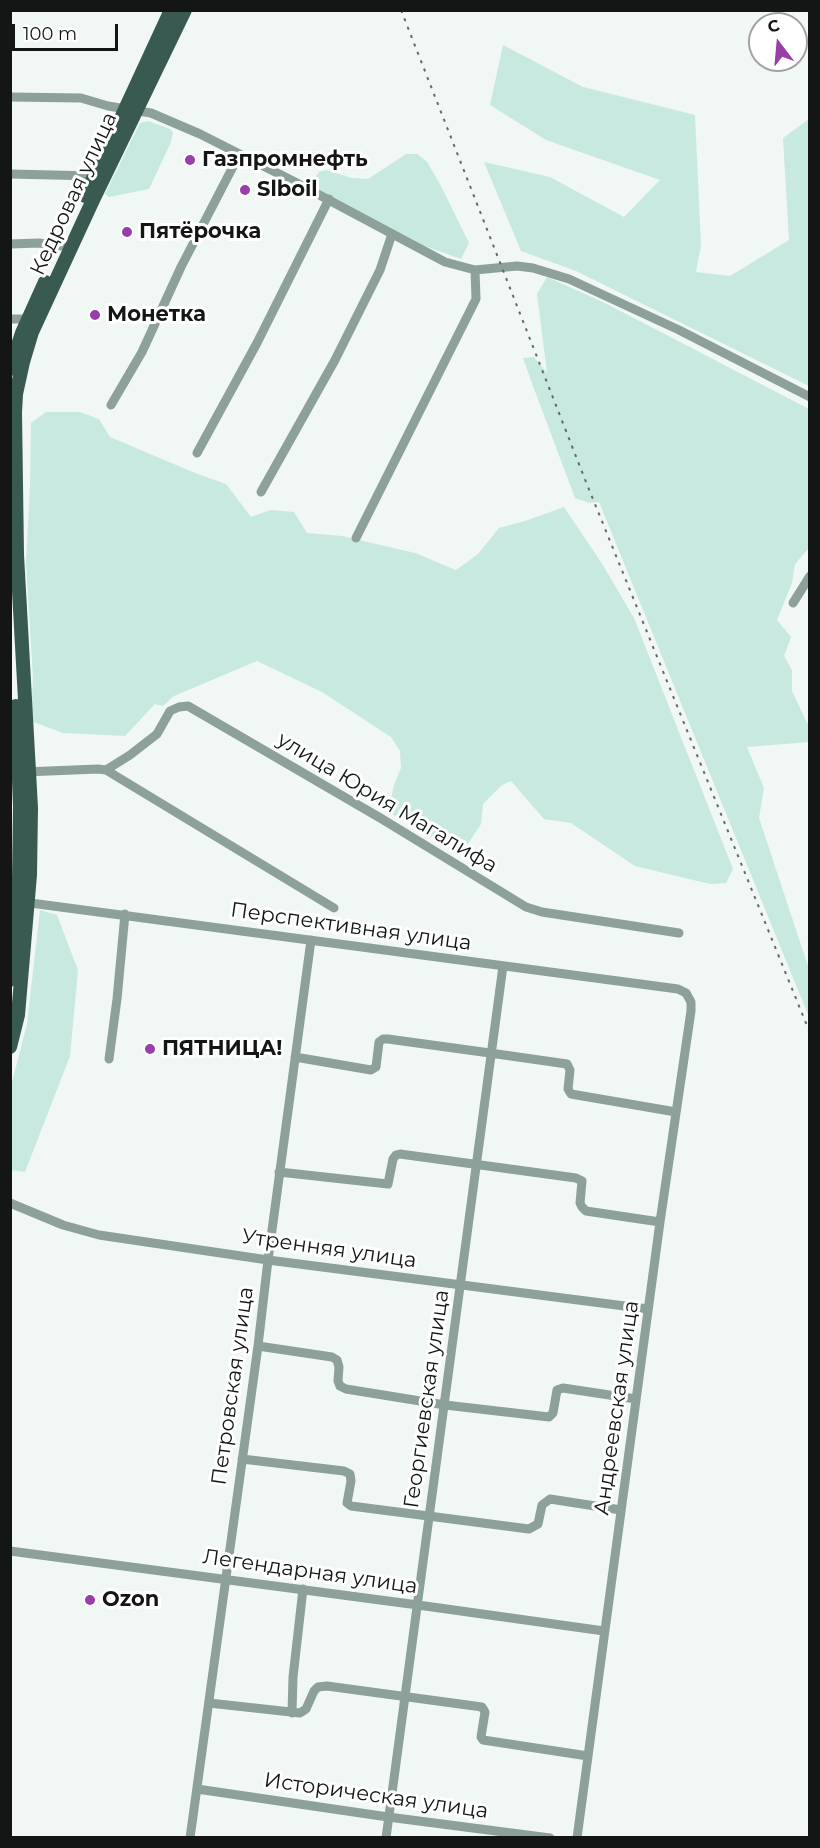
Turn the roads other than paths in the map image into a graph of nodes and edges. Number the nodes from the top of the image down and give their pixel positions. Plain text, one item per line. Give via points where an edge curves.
1 (171, 10) edge
2 (185, 10) edge
3 (10, 97) edge
4 (132, 109) junction
5 (239, 155) junction
6 (10, 174) edge
7 (95, 176) junction
8 (329, 200) junction
9 (392, 234) junction
10 (10, 244) edge
11 (62, 246) junction
12 (475, 270) junction
13 (10, 319) edge
14 (28, 319) junction
15 (10, 369) edge
16 (810, 397) edge
17 (111, 405) dead end
18 (197, 453) dead end
19 (261, 492) dead end
20 (356, 537) dead end
21 (10, 575) edge
22 (810, 576) edge
23 (793, 603) dead end
24 (18, 742) edge
25 (106, 770) junction
26 (24, 772) junction
27 (23, 902) junction
28 (334, 908) dead end
29 (125, 914) junction
30 (17, 932) edge
31 (679, 933) dead end
32 (311, 940) junction
33 (503, 966) junction
34 (10, 980) edge
35 (678, 989) joint
36 (10, 1047) edge
37 (490, 1053) junction
38 (295, 1057) junction
39 (109, 1059) dead end
40 (676, 1112) junction
41 (475, 1165) junction
42 (279, 1172) junction
43 (10, 1203) edge
44 (660, 1222) junction
45 (268, 1260) junction
46 (460, 1285) junction
47 (648, 1309) junction
48 (258, 1346) junction
49 (636, 1399) junction
50 (445, 1405) junction
51 (242, 1459) junction
52 (621, 1510) junction
53 (429, 1515) junction
54 (10, 1551) edge
55 (225, 1579) junction
56 (303, 1589) junction
57 (418, 1605) junction
58 (604, 1631) junction
59 (404, 1698) junction
60 (209, 1703) junction
61 (292, 1713) junction
62 (588, 1756) junction
63 (197, 1789) junction
64 (388, 1817) junction
65 (190, 1838) edge
66 (386, 1838) edge
67 (550, 1838) edge
68 (577, 1838) edge

1 - 4 main road, Кедровая улица
2 - 4 main road, Кедровая улица
3 - 4 street via 81,98
4 - 5 street via 177,124
4 - 7 main road, Кедровая улица
4 - 24 main road, Кедровая улица via 32,333 16,394
5 - 8 street
5 - 17 street via 142,352
6 - 7 street
7 - 11 main road, Кедровая улица
8 - 9 street
8 - 18 street
9 - 12 street via 445,262
9 - 19 street via 375,280
10 - 11 street
11 - 14 main road, Кедровая улица
12 - 16 street via 525,267 568,279
12 - 20 street via 476,299
13 - 14 street
14 - 15 main road, Кедровая улица
21 - 24 main road, Кедровая улица
22 - 23 street
24 - 26 main road, Кедровая улица
25 - 26 street
25 - 28 street
25 - 31 street, улица Юрия Магалифа via 157,734 170,711 188,706 526,907
26 - 27 main road, Кедровая улица via 20,818
27 - 29 street, Перспективная улица
27 - 30 main road, Кедровая улица
29 - 32 street, Перспективная улица
29 - 39 street
30 - 34 main road, Кедровая улица
30 - 36 main road, Кедровая улица via 18,1015
32 - 33 street, Перспективная улица
32 - 38 street, Петровская улица
33 - 35 street, Перспективная улица
33 - 37 street, Георгиевская улица
35 - 40 street, Андреевская улица via 686,993 691,1011
37 - 38 street via 388,1039 379,1042 376,1067 371,1070
37 - 40 street via 567,1064 571,1094
37 - 41 street, Георгиевская улица
38 - 42 street, Петровская улица
40 - 44 street, Андреевская улица
41 - 42 street via 400,1154 393,1159 388,1184 383,1185
41 - 44 street via 576,1178 582,1181 580,1203 586,1211
41 - 46 street, Георгиевская улица
42 - 45 street, Петровская улица
43 - 45 street, Утренняя улица via 99,1235
44 - 47 street, Андреевская улица
45 - 46 street, Утренняя улица
45 - 48 street, Петровская улица
46 - 47 street, Утренняя улица
46 - 50 street, Георгиевская улица
47 - 49 street, Андреевская улица
48 - 50 street via 332,1357 339,1367 340,1386 346,1389
48 - 51 street, Петровская улица
49 - 50 street via 563,1388 557,1390 549,1417
49 - 52 street, Андреевская улица
50 - 53 street, Георгиевская улица
51 - 53 street via 344,1471 350,1474 347,1503 351,1506
51 - 55 street, Петровская улица
52 - 53 street via 550,1499 542,1505 538,1524 528,1529
52 - 58 street, Андреевская улица
53 - 57 street, Георгиевская улица
54 - 55 street, Легендарная улица
55 - 56 street, Легендарная улица
55 - 60 street, Петровская улица
56 - 57 street, Легендарная улица
56 - 61 street
57 - 58 street, Легендарная улица
57 - 59 street, Георгиевская улица
58 - 62 street, Андреевская улица
59 - 61 street via 318,1687 306,1708
59 - 62 street via 482,1707 483,1740
59 - 64 street, Георгиевская улица
60 - 61 street
60 - 63 street, Петровская улица
62 - 68 street, Андреевская улица
63 - 64 street, Историческая улица
63 - 65 street, Петровская улица
64 - 66 street, Георгиевская улица
64 - 67 street, Историческая улица

